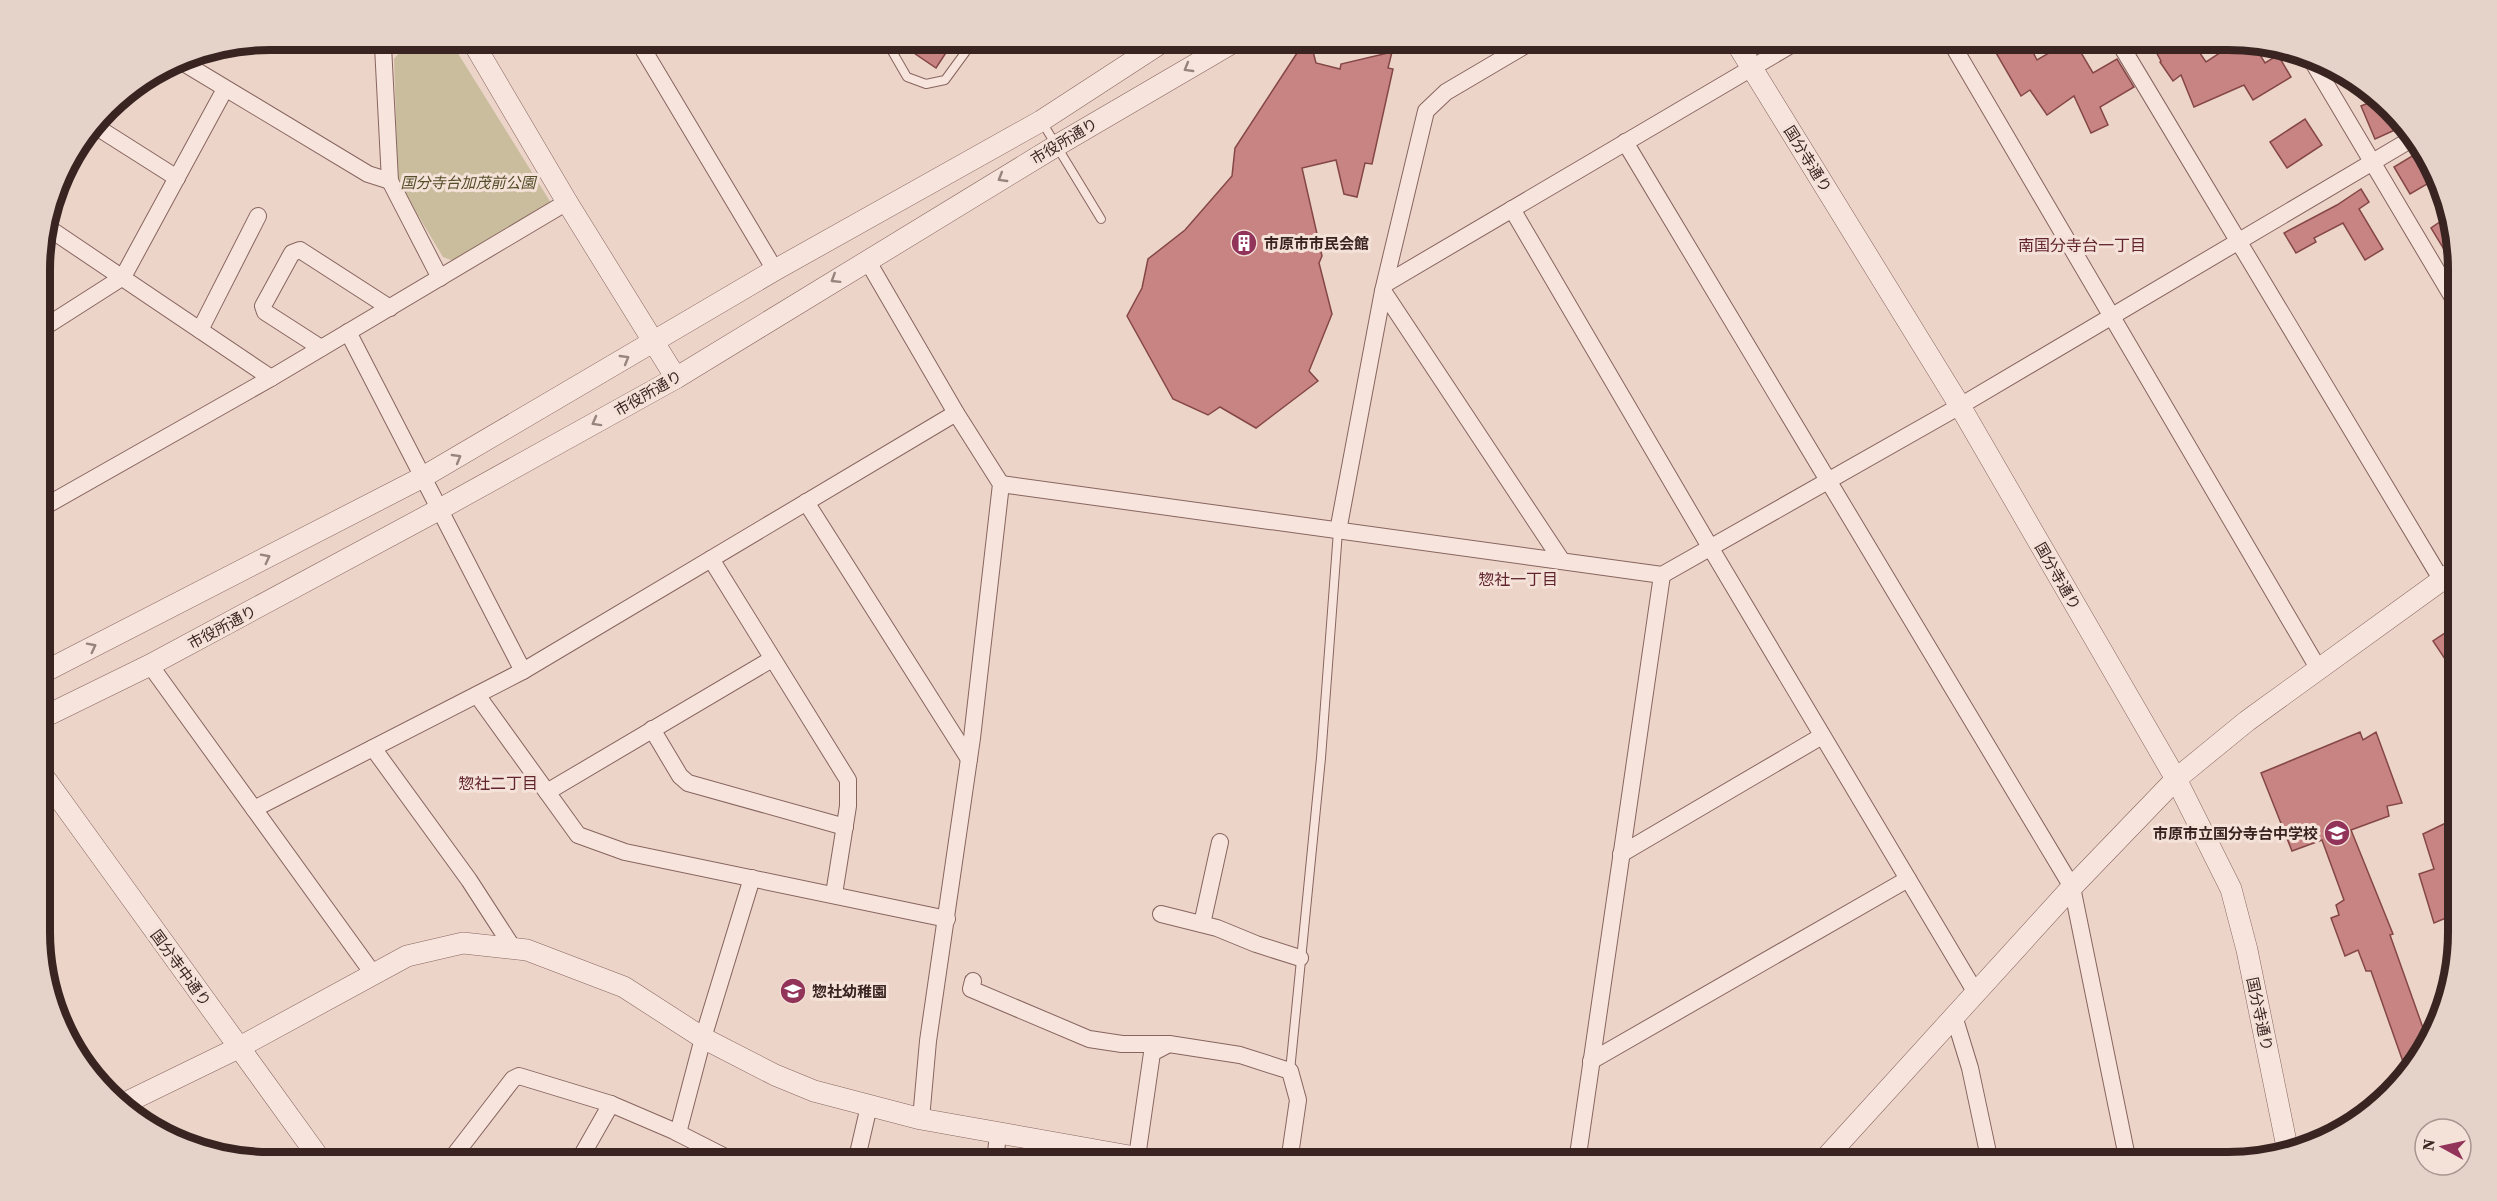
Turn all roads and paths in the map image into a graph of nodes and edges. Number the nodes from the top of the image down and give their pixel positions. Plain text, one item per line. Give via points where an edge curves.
1 (383, 50) edge
2 (477, 50) edge
3 (644, 50) edge
4 (891, 50) edge
5 (967, 50) edge
6 (1150, 50) edge
7 (1220, 50) edge
8 (1517, 50) edge
9 (1741, 50) edge
10 (1782, 50) edge
11 (1955, 50) edge
12 (2124, 50) edge
13 (187, 65) edge
14 (1752, 67) junction
15 (2317, 69) edge
16 (225, 89) junction
17 (1041, 121) junction
18 (100, 129) edge
19 (1625, 142) junction
20 (2406, 142) edge
21 (1056, 146) junction
22 (2373, 162) junction
23 (177, 178) junction
24 (390, 180) junction
25 (567, 202) junction
26 (1512, 209) junction
27 (258, 216) dead end
28 (1101, 219) dead end
29 (53, 231) edge
30 (2238, 242) junction
31 (867, 260) junction
32 (775, 270) junction
33 (123, 277) junction
34 (440, 278) junction
35 (1384, 287) junction
36 (2448, 289) edge
37 (390, 308) junction
38 (2112, 316) junction
39 (50, 324) edge
40 (200, 330) junction
41 (348, 332) junction
42 (654, 342) junction
43 (321, 348) junction
44 (271, 378) junction
45 (676, 378) junction
46 (1960, 406) junction
47 (956, 413) junction
48 (423, 477) junction
49 (1827, 482) junction
50 (1001, 484) junction
51 (50, 502) edge
52 (806, 502) junction
53 (440, 509) junction
54 (1338, 531) junction
55 (1710, 547) junction
56 (711, 559) junction
57 (1562, 561) junction
58 (2448, 572) edge
59 (1662, 575) junction
60 (2448, 575) edge
61 (772, 658) junction
62 (150, 665) junction
63 (2318, 668) junction
64 (50, 669) edge
65 (523, 671) junction
66 (477, 694) junction
67 (50, 714) edge
68 (652, 729) junction
69 (1822, 736) junction
70 (373, 748) junction
71 (969, 759) junction
72 (2176, 779) junction
73 (50, 787) edge
74 (547, 792) junction
75 (254, 809) junction
76 (845, 827) junction
77 (1220, 842) dead end
78 (1621, 854) junction
79 (752, 878) junction
80 (1908, 879) junction
81 (2072, 887) junction
82 (834, 894) junction
83 (1161, 914) dead end
84 (947, 919) junction
85 (1202, 924) junction
86 (513, 948) junction
87 (1300, 958) junction
88 (374, 975) junction
89 (973, 981) dead end
90 (1976, 993) junction
91 (1954, 1016) junction
92 (703, 1038) junction
93 (1169, 1044) junction
94 (238, 1048) junction
95 (1591, 1061) junction
96 (1290, 1071) junction
97 (130, 1101) edge
98 (612, 1104) junction
99 (869, 1106) junction
100 (921, 1119) junction
101 (678, 1133) junction
102 (998, 1134) junction
103 (2286, 1143) edge
104 (315, 1152) edge
105 (457, 1152) edge
106 (584, 1152) edge
107 (715, 1152) edge
108 (858, 1152) edge
109 (996, 1152) edge
110 (1107, 1152) edge
111 (1138, 1152) edge
112 (1290, 1152) edge
113 (1577, 1152) edge
114 (1831, 1152) edge
115 (1988, 1152) edge
116 (2126, 1152) edge

1 - 24 street
2 - 25 street
3 - 32 street
4 - 5 lane via 906,77 926,84 945,80
6 - 17 street, 市役所通り
7 -> 21 street, 市役所通り
8 - 35 street via 1446,92 1426,111
9 - 14 street, 国分寺通り
10 - 14 street
11 - 38 street
12 - 30 street
13 - 16 street
14 - 19 street
14 - 46 street, 国分寺通り
15 - 22 street
16 - 23 street
16 - 24 street via 368,174
17 - 21 lane
17 - 32 street, 市役所通り
18 - 23 street
19 - 26 street
19 - 49 street
20 - 22 street
21 - 28 lane
21 -> 31 street, 市役所通り
22 - 30 street
22 - 36 street
23 - 33 street
24 - 34 street
25 - 34 street
25 - 42 street
26 - 35 street
26 - 55 street
27 - 40 street
29 - 33 street
30 - 38 street
30 - 58 street
31 -> 45 street, 市役所通り
31 - 47 street
32 - 42 street, 市役所通り
33 - 39 street
33 - 40 street
34 - 37 street
35 - 54 street
35 - 57 street
37 - 41 street
37 - 43 street via 300,250 292,253 263,306 264,312
38 - 46 street
38 - 63 street
40 - 44 street
41 - 43 street
41 - 48 street
42 - 45 street
48 -> 42 street, 市役所通り
43 - 44 street
44 - 51 street
45 -> 53 street, 市役所通り
46 - 49 street
46 - 72 street, 国分寺通り
47 - 50 street
47 - 52 street
48 - 53 street
64 -> 48 street, 市役所通り
49 - 55 street
49 - 81 street
50 - 54 street
50 - 71 street
52 - 56 street
52 - 71 street
53 - 62 street, 市役所通り
53 - 65 street
54 - 57 street
54 - 87 lane via 1322,747
55 - 59 street
55 - 69 street
56 - 61 street
56 - 65 street
57 - 59 street
59 - 78 street
60 - 63 street
61 - 68 street
61 - 76 street via 848,780
62 - 67 street, 市役所通り
62 - 75 street
63 - 72 street
65 - 66 street
66 - 70 street
66 - 74 street
68 - 74 street
68 - 76 street via 688,783
69 - 78 street
69 - 80 street
70 - 75 street
70 - 86 street
71 - 84 street
72 - 81 street
72 - 103 street, 国分寺通り via 2231,889
73 - 94 street, 国分寺中通り
74 - 79 street via 579,835 625,852
75 - 88 street
76 - 82 street
77 - 85 street
78 - 95 street
79 - 82 street
79 - 92 street
80 - 90 street
80 - 95 street
81 - 90 street
81 - 116 street
82 - 84 street
83 - 85 street
84 - 100 street via 928,1041
85 - 87 street
86 - 88 street via 464,943 407,956
86 - 92 street via 624,987
87 - 96 lane
88 - 94 street
89 - 93 street via 971,989 1089,1039
90 - 91 street
91 - 114 street
91 - 115 street
92 - 99 street via 814,1091
92 - 101 street
93 - 96 street via 1240,1055
93 - 111 street via 1152,1053
94 - 97 street
94 - 104 street, 国分寺中通り
95 - 113 street
96 - 112 street via 1298,1100
98 - 101 street
98 - 105 street via 519,1076
98 - 106 street
99 - 100 street
99 - 108 street
100 - 102 street
101 - 107 street
102 - 109 street
102 - 110 street

